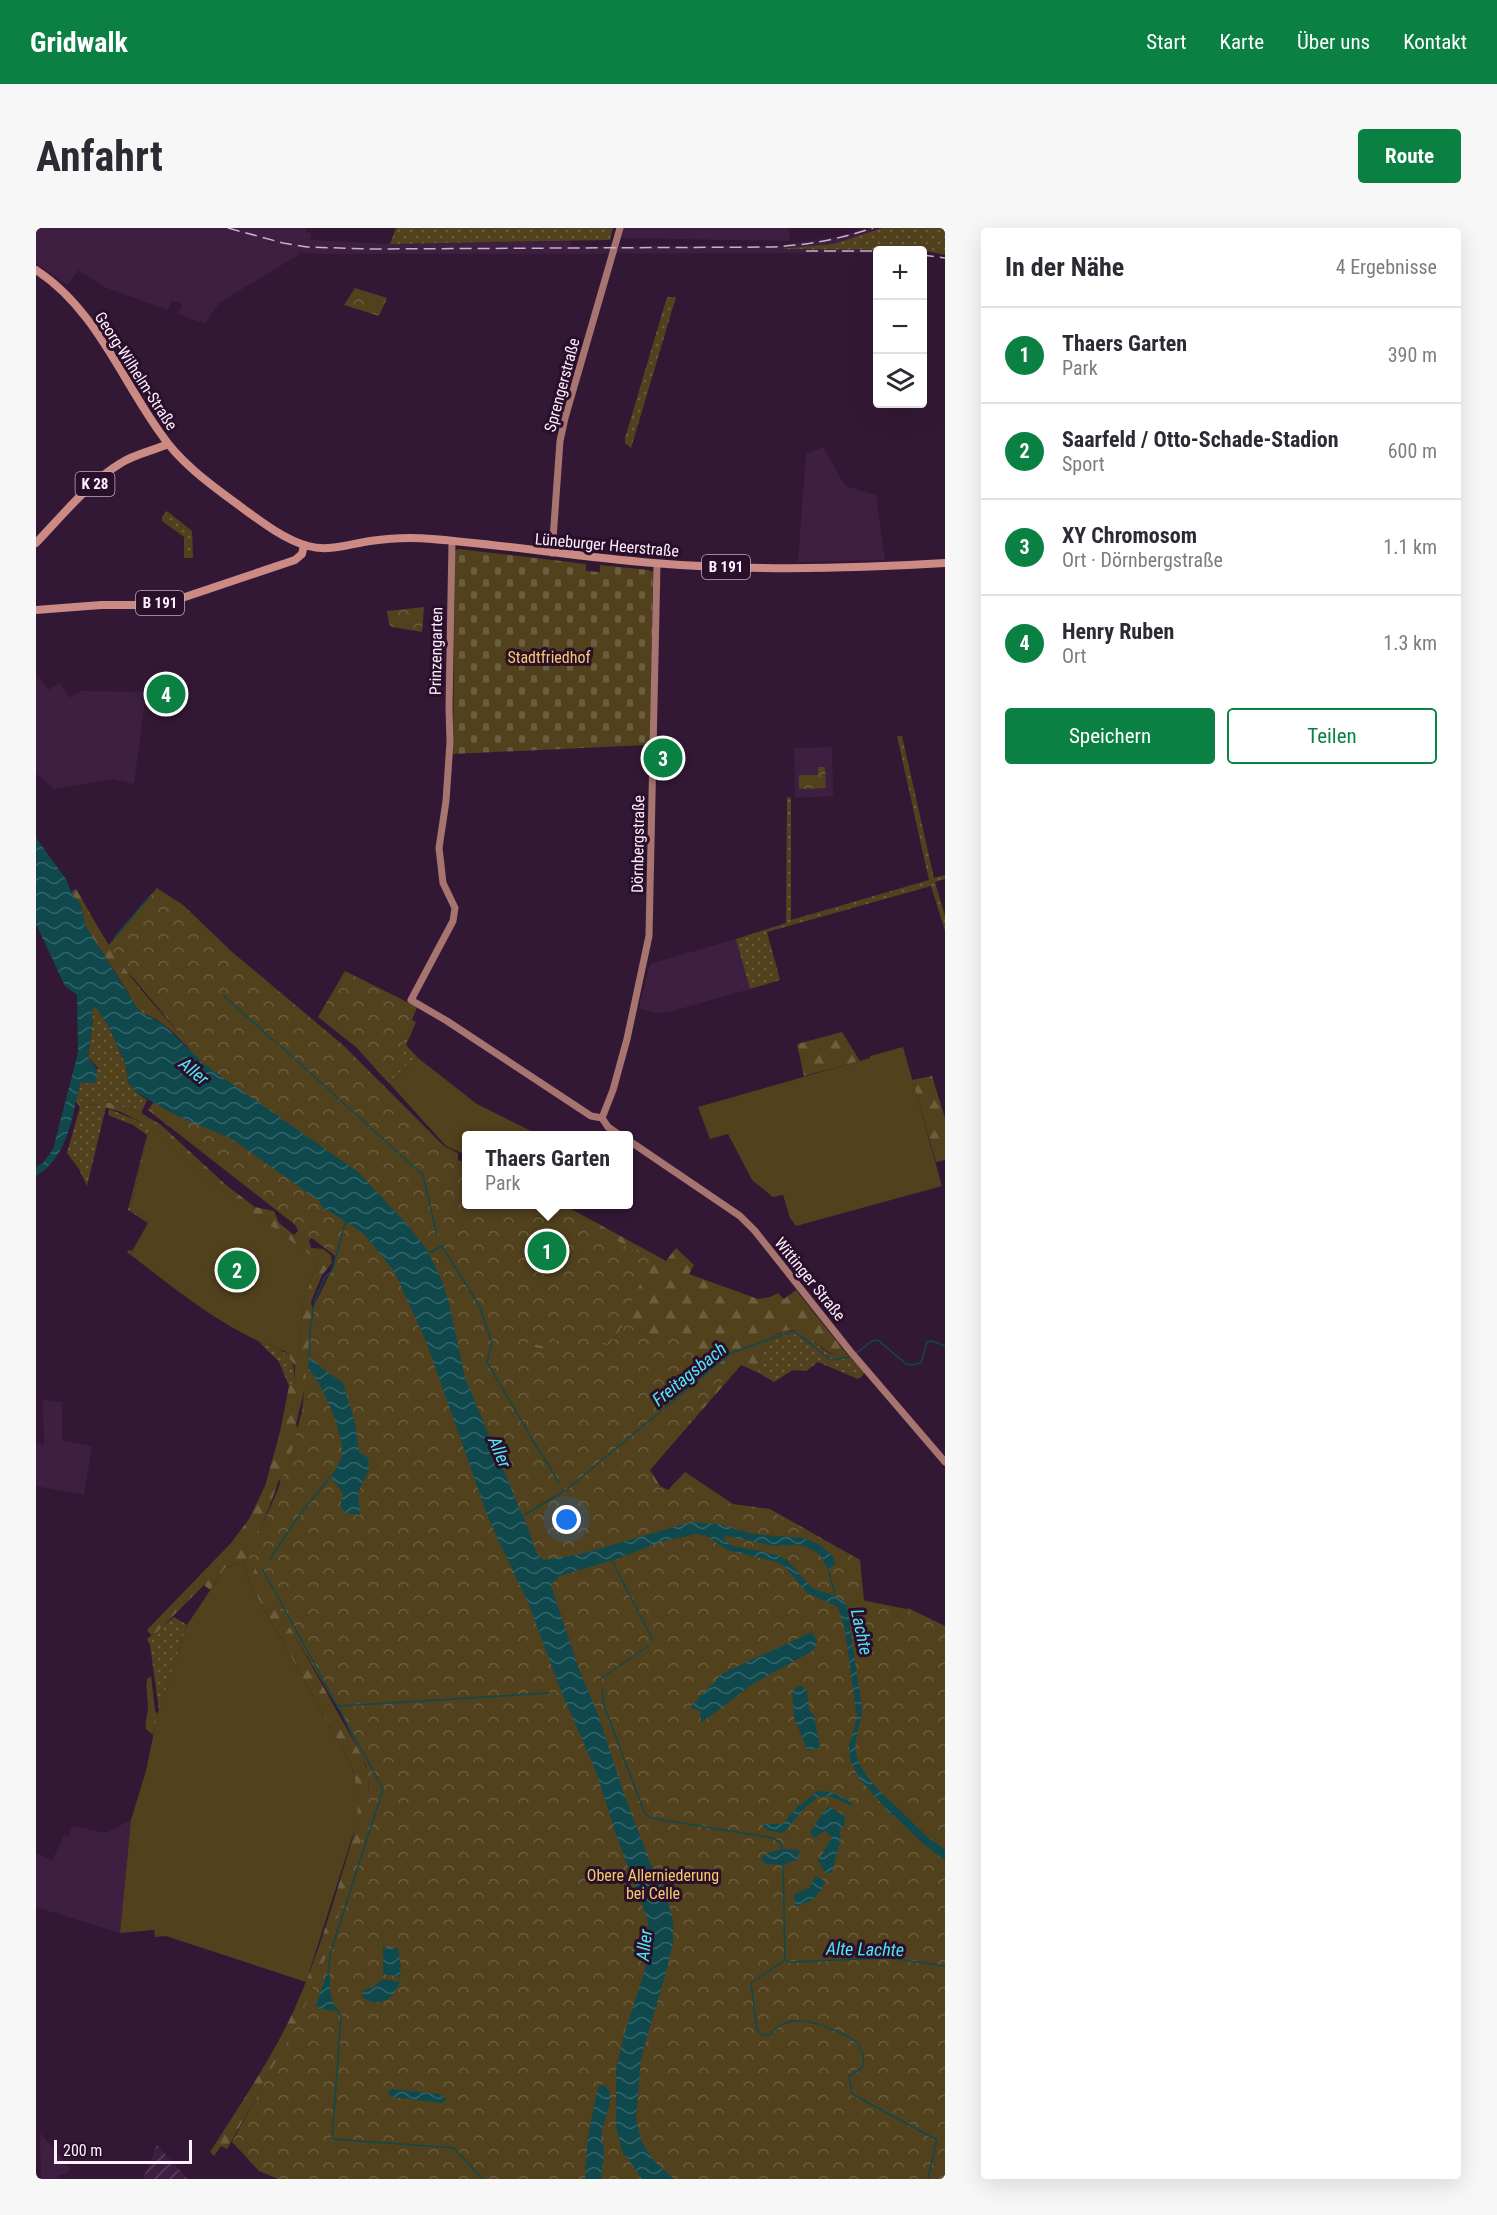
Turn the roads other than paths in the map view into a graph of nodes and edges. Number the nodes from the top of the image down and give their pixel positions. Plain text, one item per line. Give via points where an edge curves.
1 (620, 228) edge
2 (36, 270) edge
3 (168, 444) junction
4 (452, 541) junction
5 (36, 543) edge
6 (304, 545) junction
7 (552, 553) junction
8 (945, 563) edge
9 (657, 564) junction
10 (36, 610) edge
11 (602, 1118) junction
12 (614, 1131) edge
13 (633, 1143) edge
14 (945, 1462) edge

1 - 7 main road, Sprengerstraße via 560,441
2 - 3 main road, Georg-Wilhelm-Straße via 81,310
3 - 5 main road, K 28 via 111,470
3 - 6 main road, Georg-Wilhelm-Straße via 233,501
4 - 6 main road, Lüneburger Heerstraße / B 191 via 409,538 327,548
4 - 7 main road, Lüneburger Heerstraße / B 191
4 - 11 main road, Prinzengarten via 449,762 439,848 442,883 455,908 453,921 411,1000 592,1117
6 - 10 main road, B 191 via 295,560 177,600
7 - 9 main road, Lüneburger Heerstraße / B 191
8 - 9 main road, Lüneburger Heerstraße / B 191 via 795,569
9 - 11 main road, Dörnbergstraße via 650,914 645,962
11 - 12 main road
13 - 14 main road, Wittinger Straße via 740,1216

